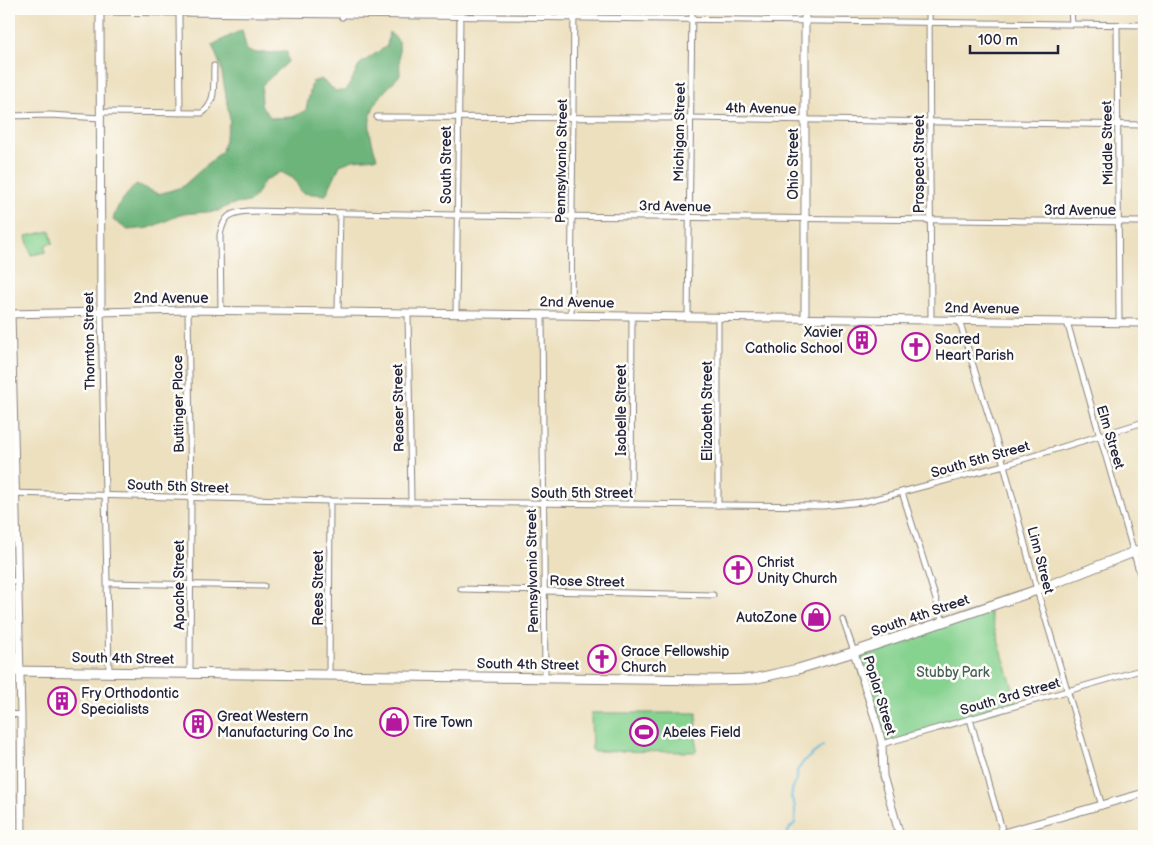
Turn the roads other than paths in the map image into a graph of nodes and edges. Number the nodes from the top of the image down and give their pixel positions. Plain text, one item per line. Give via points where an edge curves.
1 (224, 9) edge
2 (342, 9) edge
3 (574, 9) edge
4 (692, 9) edge
5 (805, 9) edge
6 (929, 9) edge
7 (1072, 9) edge
8 (101, 10) edge
9 (179, 14) junction
10 (224, 15) junction
11 (342, 17) junction
12 (460, 18) junction
13 (574, 20) junction
14 (692, 21) junction
15 (805, 21) junction
16 (929, 22) junction
17 (1072, 24) junction
18 (1118, 24) junction
19 (1144, 25) edge
20 (214, 66) dead end
21 (180, 113) junction
22 (101, 115) junction
23 (9, 116) edge
24 (377, 117) dead end
25 (572, 117) junction
26 (458, 118) junction
27 (691, 118) junction
28 (806, 120) junction
29 (930, 123) junction
30 (1118, 125) junction
31 (1144, 125) edge
32 (340, 213) junction
33 (457, 215) junction
34 (571, 216) junction
35 (689, 217) junction
36 (806, 219) junction
37 (930, 221) junction
38 (1119, 221) junction
39 (1144, 222) edge
40 (101, 310) junction
41 (188, 310) junction
42 (221, 310) junction
43 (338, 311) junction
44 (408, 313) junction
45 (456, 313) junction
46 (10, 314) edge
47 (542, 314) junction
48 (571, 314) junction
49 (632, 316) junction
50 (688, 316) junction
51 (718, 317) junction
52 (805, 318) junction
53 (931, 319) junction
54 (960, 320) junction
55 (1066, 322) junction
56 (1119, 322) junction
57 (1144, 323) edge
58 (1144, 422) edge
59 (1098, 435) junction
60 (1004, 465) junction
61 (902, 492) junction
62 (12, 493) edge
63 (105, 495) junction
64 (191, 498) junction
65 (330, 501) junction
66 (411, 502) junction
67 (543, 504) junction
68 (631, 504) junction
69 (718, 505) junction
70 (1144, 548) edge
71 (1134, 551) junction
72 (9, 581) edge
73 (17, 581) junction
74 (108, 583) junction
75 (191, 584) junction
76 (264, 586) dead end
77 (1144, 588) edge
78 (461, 589) dead end
79 (1037, 590) junction
80 (544, 592) junction
81 (714, 595) dead end
82 (843, 620) dead end
83 (943, 622) junction
84 (854, 652) junction
85 (1144, 668) edge
86 (9, 670) edge
87 (20, 671) junction
88 (109, 672) junction
89 (190, 673) junction
90 (329, 675) junction
91 (545, 678) junction
92 (1067, 691) junction
93 (9, 714) edge
94 (21, 715) junction
95 (970, 719) junction
96 (882, 744) junction
97 (1144, 793) edge
98 (1102, 806) junction
99 (1003, 833) junction
100 (22, 836) edge
101 (900, 836) edge
102 (993, 836) edge

1 - 10 street
2 - 11 street
3 - 13 street, Pennsylvania Street
4 - 14 street, Michigan Street
5 - 15 street, Ohio Street
6 - 16 street, Prospect Street
7 - 17 street
8 - 9 street
8 - 22 street, Thornton Street
9 - 10 street
9 - 21 street
10 - 11 street
11 - 12 street
12 - 13 street
12 - 26 street, South Street
13 - 14 street
13 - 25 street, Pennsylvania Street
14 - 15 street
14 - 27 street, Michigan Street
15 - 16 street
15 - 28 street, Ohio Street
16 - 17 street
16 - 29 street, Prospect Street
17 - 18 street
18 - 19 street
18 - 30 street, Middle Street
20 - 21 street via 212,103 208,109 202,113
21 - 22 street
22 - 23 street
22 - 40 street, Thornton Street
24 - 26 street, 4th Avenue
25 - 26 street, 4th Avenue
25 - 27 street, 4th Avenue
25 - 34 street, Pennsylvania Street
26 - 33 street, South Street
27 - 28 street, 4th Avenue
27 - 35 street, Michigan Street
28 - 29 street, 4th Avenue
28 - 36 street, Ohio Street
29 - 30 street, 4th Avenue
29 - 37 street, Prospect Street
30 - 31 street, 4th Avenue
30 - 38 street, Middle Street
32 - 33 street, 3rd Avenue
32 - 42 street, 3rd Avenue via 240,212 228,216 222,223 220,235
32 - 43 street
33 - 34 street, 3rd Avenue
33 - 45 street, South Street
34 - 35 street, 3rd Avenue
34 - 48 street, Pennsylvania Street
35 - 36 street, 3rd Avenue
35 - 50 street, Michigan Street
36 - 37 street, 3rd Avenue
36 - 52 street, Ohio Street
37 - 38 street, 3rd Avenue
37 - 53 street, Prospect Street
38 - 39 street, 3rd Avenue
38 - 56 street, Middle Street
40 - 41 street, 2nd Avenue
40 - 46 street, 2nd Avenue
40 - 63 street, Thornton Street
41 - 42 street, 2nd Avenue
41 - 64 street, Buttinger Place
42 - 43 street, 2nd Avenue
43 - 44 street, 2nd Avenue
44 - 45 street, 2nd Avenue
44 - 66 street, Reaser Street
45 - 47 street, 2nd Avenue
46 - 62 street
47 - 48 street, 2nd Avenue
47 - 67 street, Pennsylvania Street
48 - 49 street, 2nd Avenue
49 - 50 street, 2nd Avenue
49 - 68 street, Isabelle Street
50 - 51 street, 2nd Avenue
51 - 52 street, 2nd Avenue
51 - 69 street, Elizabeth Street
52 - 53 street, 2nd Avenue
53 - 54 street, 2nd Avenue
54 - 55 street, 2nd Avenue
54 - 60 street, Linn Street
55 - 56 street, 2nd Avenue
55 - 59 street, Elm Street
56 - 57 street, 2nd Avenue
58 - 59 street, South 5th Street
59 - 60 street, South 5th Street
59 - 71 street, Elm Street
60 - 61 street, South 5th Street
60 - 79 street, Linn Street
61 - 69 street, South 5th Street via 863,502 823,506
61 - 83 street
62 - 63 street, South 5th Street
62 - 73 street
63 - 64 street, South 5th Street
63 - 74 street, Thornton Street
64 - 65 street, South 5th Street
64 - 75 street, Apache Street
65 - 66 street, South 5th Street
65 - 90 street, Rees Street
66 - 67 street, South 5th Street
67 - 68 street, South 5th Street
67 - 80 street, Pennsylvania Street
68 - 69 street, South 5th Street
70 - 71 highway, South 4th Street
71 - 77 street, Elm Street
71 - 79 highway, South 4th Street
72 - 73 street
73 - 87 street
74 - 75 street
74 - 88 street, Thornton Street
75 - 76 street
75 - 89 street, Apache Street
78 - 80 street, Rose Street
79 - 83 highway, South 4th Street
79 - 92 street, Linn Street
80 - 81 street, Rose Street
80 - 91 street, Pennsylvania Street
82 - 84 street, Poplar Street
83 - 84 highway, South 4th Street
84 - 91 highway, South 4th Street via 798,669 753,678
84 - 96 street, Poplar Street
85 - 92 street, South 3rd Street
86 - 87 highway, South 4th Street
87 - 88 highway, South 4th Street
87 - 94 street
88 - 89 highway, South 4th Street
89 - 90 highway, South 4th Street
90 - 91 highway, South 4th Street
92 - 95 street, South 3rd Street
92 - 98 street, Linn Street
93 - 94 street
94 - 100 street
95 - 96 street, South 3rd Street
95 - 99 street
96 - 101 street, Poplar Street via 884,776
97 - 98 street
98 - 99 street
99 - 102 street

